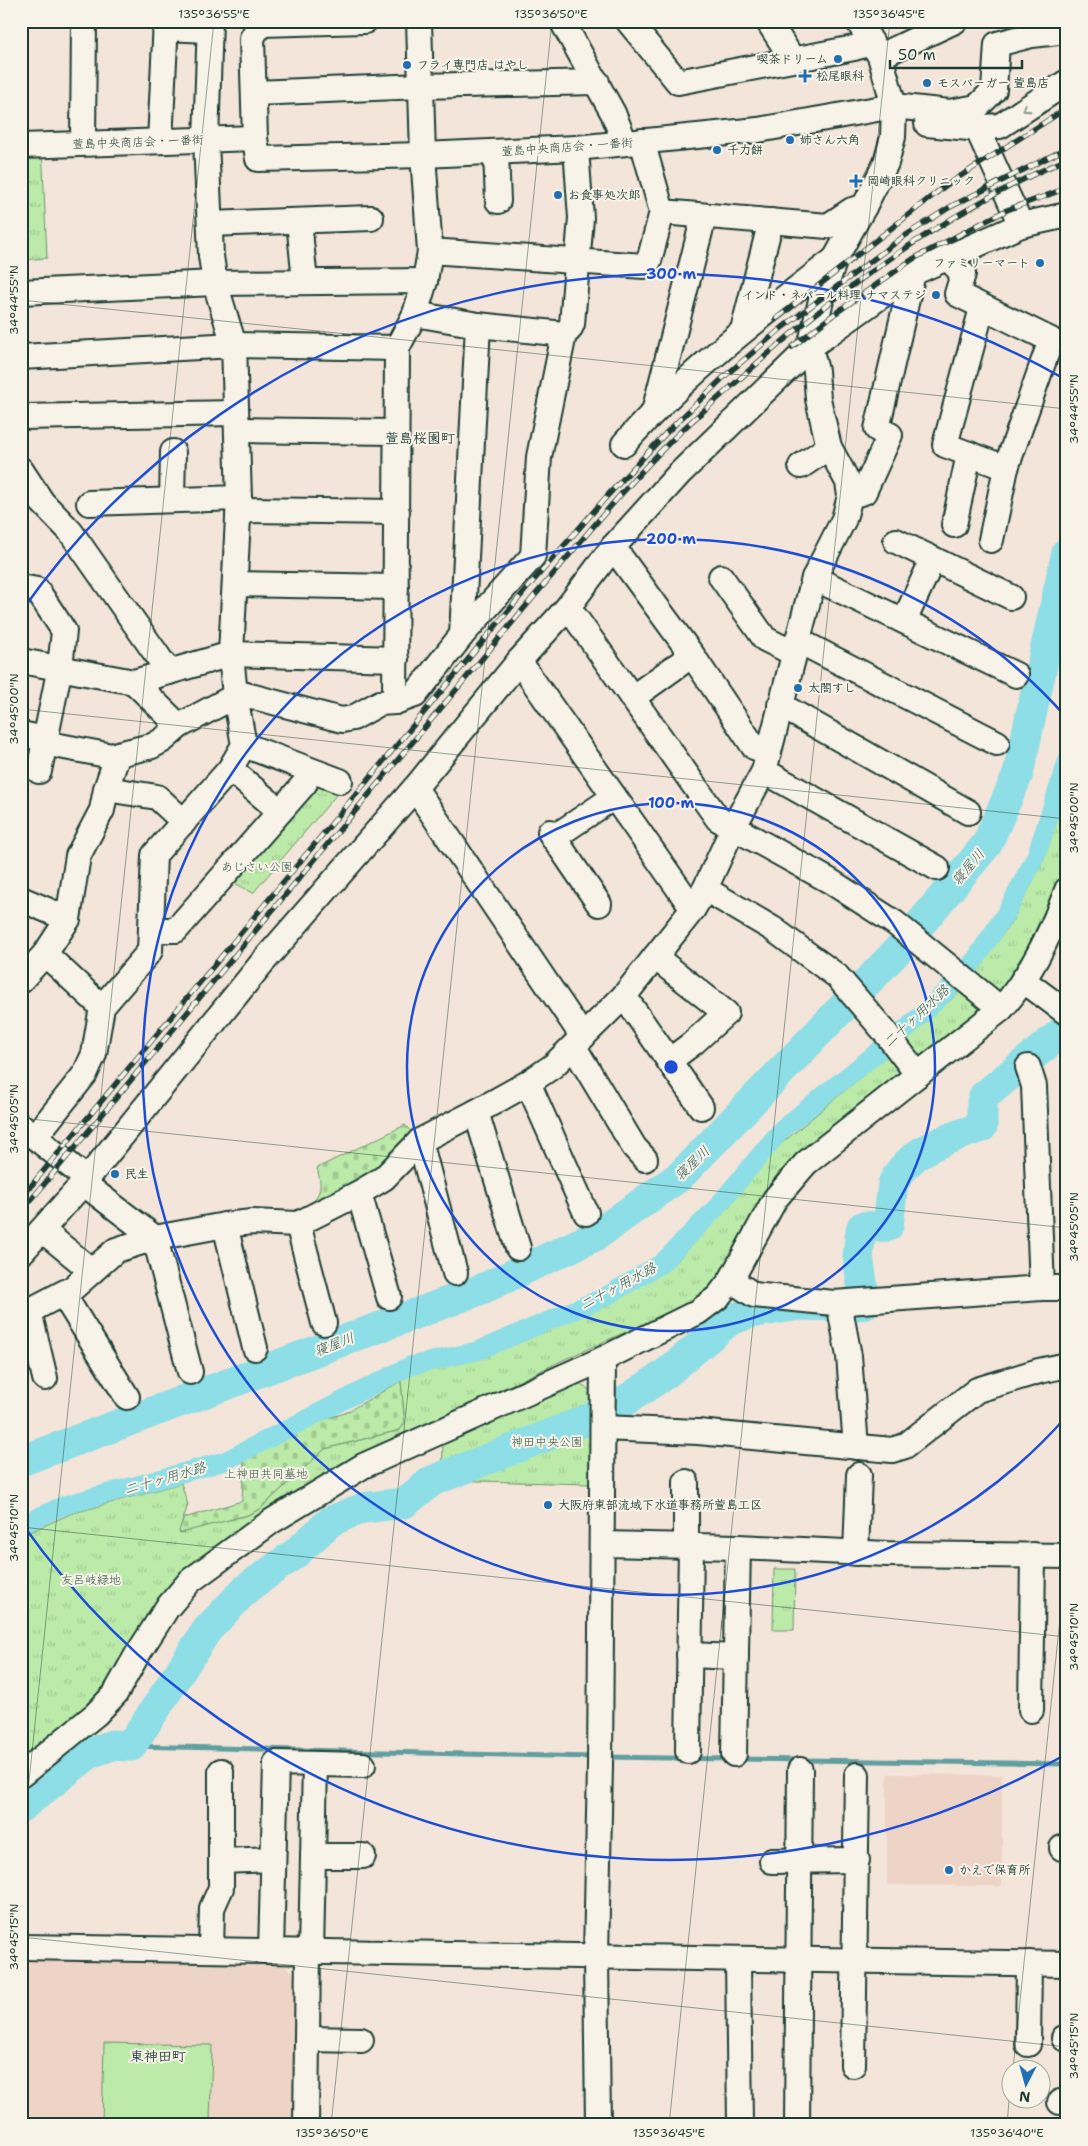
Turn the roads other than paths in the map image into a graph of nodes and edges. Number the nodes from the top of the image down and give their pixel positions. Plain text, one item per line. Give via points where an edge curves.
1 (84, 21) edge
2 (364, 21) edge
3 (419, 21) edge
4 (562, 21) edge
5 (768, 21) edge
6 (858, 21) edge
7 (630, 22) edge
8 (262, 23) edge
9 (943, 24) edge
10 (165, 25) edge
11 (210, 25) edge
12 (1067, 31) edge
13 (876, 49) junction
14 (793, 60) junction
15 (597, 82) junction
16 (421, 86) junction
17 (1065, 88) edge
18 (255, 93) junction
19 (894, 106) junction
20 (977, 128) junction
21 (255, 138) junction
22 (206, 140) junction
23 (160, 141) junction
24 (634, 142) junction
25 (83, 143) junction
26 (21, 146) edge
27 (576, 148) junction
28 (496, 152) junction
29 (423, 155) junction
30 (498, 200) dead end
31 (662, 212) junction
32 (1067, 215) edge
33 (704, 216) junction
34 (371, 218) dead end
35 (299, 220) junction
36 (771, 221) junction
37 (210, 224) junction
38 (1021, 224) junction
39 (836, 242) junction
40 (430, 251) junction
41 (947, 257) junction
42 (578, 262) junction
43 (913, 273) junction
44 (425, 281) junction
45 (305, 282) junction
46 (215, 283) junction
47 (21, 292) edge
48 (982, 308) junction
49 (415, 314) junction
50 (478, 325) junction
51 (743, 330) junction
52 (564, 334) junction
53 (234, 346) junction
54 (810, 347) junction
55 (397, 348) junction
56 (21, 357) edge
57 (655, 408) junction
58 (21, 417) edge
59 (237, 422) junction
60 (396, 432) junction
61 (624, 444) dead end
62 (828, 447) junction
63 (172, 452) dead end
64 (969, 454) junction
65 (801, 466) dead end
66 (1006, 468) junction
67 (21, 470) edge
68 (850, 496) junction
69 (172, 500) junction
70 (88, 503) dead end
71 (239, 504) junction
72 (397, 512) junction
73 (954, 524) dead end
74 (896, 540) dead end
75 (991, 540) dead end
76 (614, 547) junction
77 (933, 559) junction
78 (720, 577) dead end
79 (814, 578) junction
80 (235, 584) junction
81 (21, 587) edge
82 (396, 587) junction
83 (1011, 597) dead end
84 (568, 607) junction
85 (904, 621) junction
86 (462, 635) junction
87 (795, 646) junction
88 (231, 654) junction
89 (692, 655) junction
90 (396, 659) junction
91 (21, 661) edge
92 (519, 661) junction
93 (60, 667) junction
94 (169, 672) junction
95 (1016, 675) dead end
96 (134, 682) junction
97 (235, 694) junction
98 (632, 698) junction
99 (395, 702) junction
100 (780, 706) junction
101 (179, 726) junction
102 (21, 734) edge
103 (44, 743) junction
104 (997, 743) dead end
105 (244, 746) junction
106 (117, 757) junction
107 (767, 762) junction
108 (230, 769) junction
109 (39, 771) dead end
110 (340, 781) dead end
111 (305, 782) dead end
112 (415, 788) junction
113 (106, 789) junction
114 (614, 797) junction
115 (280, 811) junction
116 (968, 812) dead end
117 (184, 822) junction
118 (732, 828) junction
119 (937, 868) dead end
120 (705, 889) junction
121 (1067, 890) edge
122 (21, 899) edge
123 (599, 904) dead end
124 (693, 909) junction
125 (1062, 918) edge
126 (68, 919) junction
127 (151, 930) junction
128 (45, 954) junction
129 (655, 957) junction
130 (21, 980) edge
131 (1023, 980) junction
132 (624, 996) junction
133 (102, 1007) junction
134 (1001, 1009) junction
135 (1067, 1013) edge
136 (579, 1042) junction
137 (669, 1061) junction
138 (1028, 1067) dead end
139 (914, 1070) junction
140 (528, 1083) junction
141 (700, 1107) dead end
142 (476, 1112) junction
143 (28, 1131) edge
144 (420, 1141) junction
145 (645, 1159) dead end
146 (85, 1181) junction
147 (360, 1193) junction
148 (586, 1213) dead end
149 (298, 1224) junction
150 (225, 1225) junction
151 (42, 1230) junction
152 (155, 1238) junction
153 (518, 1248) dead end
154 (21, 1253) edge
155 (92, 1271) junction
156 (455, 1273) dead end
157 (730, 1280) junction
158 (1042, 1288) junction
159 (1067, 1288) edge
160 (63, 1294) junction
161 (389, 1297) dead end
162 (839, 1303) junction
163 (25, 1312) edge
164 (324, 1323) dead end
165 (255, 1348) dead end
166 (603, 1358) junction
167 (1067, 1365) edge
168 (190, 1372) dead end
169 (45, 1378) dead end
170 (127, 1397) dead end
171 (603, 1428) junction
172 (856, 1447) junction
173 (859, 1475) dead end
174 (686, 1482) dead end
175 (603, 1544) junction
176 (689, 1546) junction
177 (738, 1547) junction
178 (856, 1553) junction
179 (1033, 1556) junction
180 (1067, 1556) edge
181 (689, 1655) junction
182 (736, 1656) junction
183 (1031, 1710) dead end
184 (688, 1751) dead end
185 (734, 1754) dead end
186 (315, 1764) junction
187 (363, 1765) dead end
188 (800, 1770) dead end
189 (221, 1771) dead end
190 (857, 1774) dead end
191 (21, 1775) edge
192 (313, 1856) junction
193 (363, 1856) dead end
194 (273, 1859) junction
195 (799, 1860) junction
196 (857, 1860) junction
197 (221, 1861) junction
198 (772, 1861) dead end
199 (21, 1947) edge
200 (211, 1950) junction
201 (271, 1951) junction
202 (309, 1952) junction
203 (596, 1956) junction
204 (738, 1959) junction
205 (798, 1959) junction
206 (856, 1960) junction
207 (1029, 1963) junction
208 (1067, 1964) edge
209 (307, 2039) junction
210 (361, 2040) dead end
211 (1028, 2044) dead end
212 (853, 2065) dead end
213 (306, 2125) edge
214 (598, 2125) edge
215 (740, 2125) edge
216 (797, 2125) edge

1 - 25 street
2 - 8 street
3 - 16 street
4 - 15 street
5 - 14 street
6 - 13 street
7 - 14 street via 678,82
8 - 18 street, 萱島中央商店会・一番街 via 252,38
9 - 13 street
10 - 11 street
10 - 23 street
11 - 22 street
12 - 19 street, 萱島中央商店会・一番街 via 997,44 994,90 977,107 949,112
13 - 14 street via 854,48
13 - 19 street
15 - 16 street
15 - 24 street via 613,113
16 - 18 street
16 - 29 street
17 -> 20 street via 1000,126
18 - 21 street, 萱島中央商店会・一番街
19 - 20 street via 915,123
19 - 24 street, 萱島中央商店会・一番街 via 758,130
19 - 39 street via 893,137 886,163 864,207
20 - 38 street
21 - 22 street, 萱島中央商店会・一番街
21 - 29 street, 萱島中央商店会・一番街 via 258,159
22 - 23 street, 萱島中央商店会・一番街
22 - 37 street
23 - 25 street, 萱島中央商店会・一番街
24 - 27 street, 萱島中央商店会・一番街
24 - 31 street
25 - 26 street, 萱島中央商店会・一番街
27 - 28 street, 萱島中央商店会・一番街
27 - 42 street via 581,218
28 - 29 street, 萱島中央商店会・一番街
28 - 30 street
29 - 40 street
31 - 33 street
31 - 42 street via 649,260 644,266
32 - 38 street
33 - 36 street
33 - 57 street
34 - 35 street
35 - 37 street
35 - 45 street
36 - 39 street
36 - 51 street
37 - 46 street
38 - 41 street
39 - 51 street
39 - 54 street
40 - 42 street
40 - 44 street
41 - 43 street
41 - 48 street via 963,274 957,294
42 - 52 street via 572,324
43 - 54 street
43 - 68 street via 877,429 890,435 864,492
44 - 45 street
44 - 49 street
45 - 46 street
46 - 47 street
46 - 53 street
48 - 64 street via 945,445
48 - 66 street via 1051,340
49 - 50 street
49 - 55 street
50 - 52 street
50 - 86 street
51 - 57 street
52 - 86 street via 539,457 533,556
53 - 55 street
53 - 56 street
53 - 59 street
54 - 62 street
54 - 76 street via 679,474
55 - 60 street
57 - 61 street
58 - 59 street
59 - 60 street
59 - 71 street
60 - 72 street
62 - 65 street
62 - 68 street via 848,482
63 - 69 street
64 - 66 street
64 - 73 street
66 - 75 street
67 - 94 street via 42,502 70,531
68 - 79 street via 844,519
69 - 70 street
69 - 71 street
71 - 72 street
71 - 80 street
72 - 82 street
74 - 77 street
76 - 84 street
76 - 89 street
77 - 83 street
77 - 85 street
78 - 87 street via 765,639
79 - 85 street
79 - 87 street
80 - 82 street
80 - 88 street
81 - 93 street via 37,590 64,631
82 - 90 street
84 - 92 street
84 - 98 street
85 - 95 street
86 - 99 street via 415,695
87 - 100 street
87 - 104 street
88 - 90 street
88 - 94 street
88 - 97 street
89 - 98 street
89 - 107 street
90 - 99 street
91 - 93 street
92 - 112 street
92 - 114 street
93 - 96 street
93 - 103 street
94 - 96 street
96 - 101 street
97 - 99 street via 342,720 353,718 380,703
97 - 101 street
97 - 105 street
98 - 118 street via 718,818
100 - 107 street
100 - 116 street
101 - 106 street via 152,746 118,754
102 - 103 street via 36,737
103 - 106 street
103 - 109 street
105 - 108 street
105 - 110 street
106 - 113 street
107 - 118 street
107 - 119 street
108 - 115 street
108 - 117 street
111 - 115 street
112 - 136 street
112 - 146 street via 262,963
113 - 117 street via 157,797
113 - 126 street via 102,810 78,856
114 - 123 street via 552,835
114 - 124 street
115 - 127 street via 176,930
117 - 127 street via 154,855
118 - 120 street
118 - 134 street via 830,881 901,927
120 - 124 street
120 - 139 street via 772,929 837,976
121 - 125 street
122 - 126 street
124 - 129 street
125 - 131 street
126 - 128 street
127 - 133 street via 150,951
128 - 130 street
128 - 133 street
129 - 132 street
129 - 137 street via 726,1013
131 - 134 street
131 - 135 street
132 - 136 street
132 - 137 street
133 - 143 street via 94,1054 84,1074
134 - 139 street
136 - 140 street
136 - 145 street via 634,1147
137 - 141 street
138 - 158 street via 1034,1086
139 - 157 street via 791,1178 775,1199
140 - 142 street
140 - 148 street
142 - 144 street
142 - 153 street
143 - 146 street
144 - 147 street via 384,1178
144 - 156 street
146 - 151 street
146 - 152 street
147 - 149 street
147 - 161 street
149 - 150 street via 252,1222
149 - 164 street
150 - 152 street
150 - 165 street
151 - 154 street
151 - 155 street
152 - 155 street via 116,1250
152 - 168 street
155 - 160 street
157 - 162 street via 754,1295
157 - 166 street via 718,1298 698,1312
158 - 159 street
158 - 162 street
160 - 163 street
160 - 170 street
162 - 172 street via 849,1356
163 - 169 street
166 - 171 street
166 - 191 street via 363,1466 272,1521 190,1581 167,1608 115,1694 96,1714
167 - 172 street via 977,1390 904,1446 892,1450
171 - 172 street via 698,1432
171 - 175 street
173 - 178 street
174 - 176 street
175 - 176 street
175 - 203 street
176 - 177 street
176 - 181 street
177 - 178 street
177 - 182 street
178 - 179 street
179 - 180 street
179 - 183 street
181 - 182 street
181 - 184 street
182 - 185 street
186 - 187 street
186 - 192 street
186 - 194 street via 276,1763
188 - 195 street
189 - 197 street
190 - 196 street
192 - 193 street
192 - 202 street
194 - 197 street
194 - 201 street
195 - 196 street
195 - 198 street
195 - 205 street
196 - 206 street
197 - 200 street via 221,1888 212,1908
199 - 200 street
200 - 201 street
201 - 202 street
202 - 203 street
202 - 209 street
203 - 204 street
203 - 214 street
204 - 205 street
204 - 215 street
205 - 206 street
205 - 216 street
206 - 207 street
206 - 212 street
207 - 208 street
207 - 211 street
209 - 210 street
209 - 213 street

